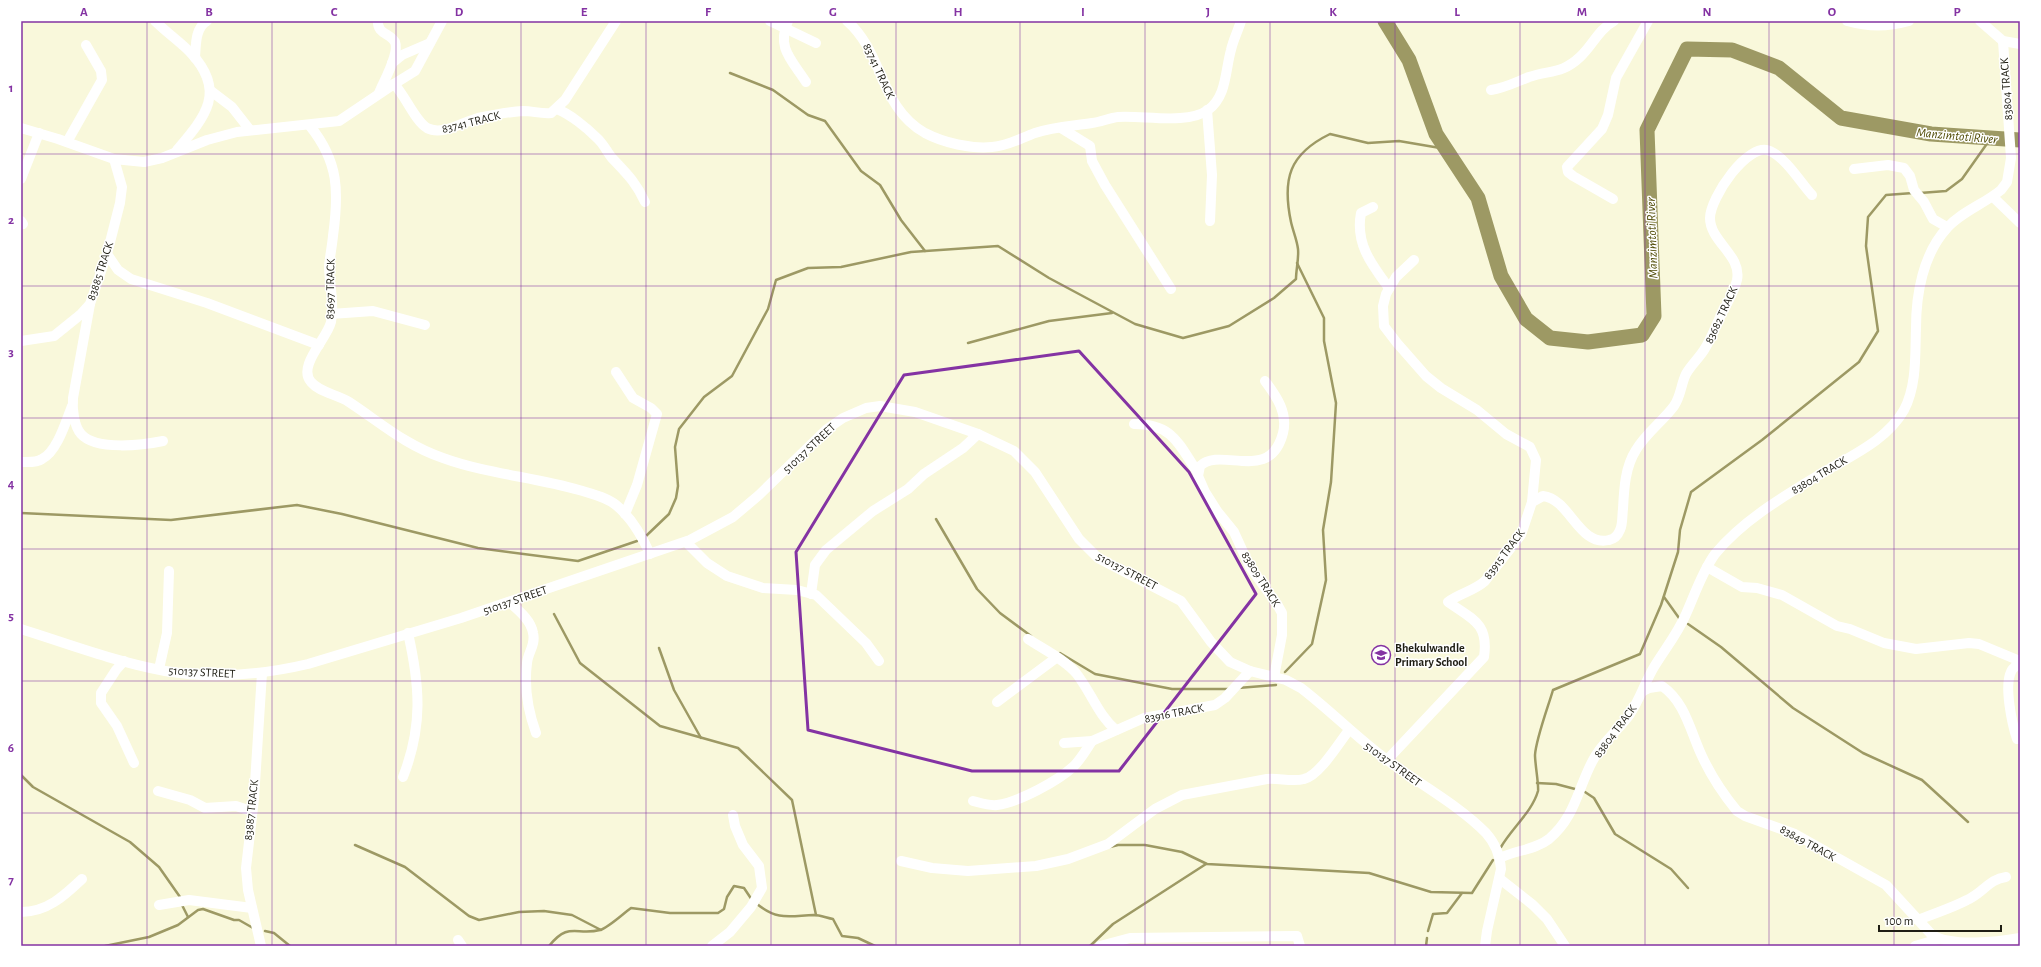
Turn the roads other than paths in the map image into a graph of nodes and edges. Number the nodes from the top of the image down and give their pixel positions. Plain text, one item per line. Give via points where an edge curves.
1 (155, 21) edge
2 (207, 21) edge
3 (378, 21) edge
4 (442, 21) edge
5 (616, 21) edge
6 (770, 21) edge
7 (847, 21) edge
8 (1241, 21) edge
9 (1614, 21) edge
10 (1648, 21) edge
11 (1847, 21) edge
12 (1909, 21) edge
13 (1980, 21) edge
14 (787, 25) edge
15 (2003, 41) junction
16 (430, 43) junction
17 (816, 44) dead end
18 (2020, 44) edge
19 (86, 45) dead end
20 (195, 58) junction
21 (392, 63) junction
22 (806, 82) dead end
23 (394, 84) junction
24 (1491, 90) dead end
25 (211, 91) junction
26 (379, 94) junction
27 (557, 109) junction
28 (1207, 110) junction
29 (310, 126) junction
30 (21, 128) edge
31 (1061, 128) junction
32 (250, 130) junction
33 (39, 133) junction
34 (67, 142) junction
35 (176, 152) junction
36 (114, 159) junction
37 (1854, 169) dead end
38 (21, 179) edge
39 (1812, 195) dead end
40 (1993, 197) junction
41 (1613, 199) dead end
42 (645, 202) dead end
43 (1373, 207) dead end
44 (1210, 221) dead end
45 (2020, 223) edge
46 (1947, 227) junction
47 (107, 254) junction
48 (1414, 260) dead end
49 (1389, 288) junction
50 (1171, 289) dead end
51 (90, 304) junction
52 (332, 314) junction
53 (425, 325) dead end
54 (21, 341) edge
55 (319, 344) junction
56 (616, 372) dead end
57 (1265, 381) dead end
58 (72, 405) junction
59 (1134, 424) dead end
60 (978, 434) junction
61 (163, 441) dead end
62 (21, 462) edge
63 (1198, 473) junction
64 (1532, 502) junction
65 (625, 514) junction
66 (686, 542) junction
67 (650, 554) junction
68 (1707, 567) junction
69 (169, 570) dead end
70 (811, 594) junction
71 (509, 602) junction
72 (21, 629) edge
73 (408, 633) junction
74 (1028, 639) dead end
75 (1056, 658) junction
76 (124, 661) junction
77 (879, 661) dead end
78 (2020, 662) edge
79 (1654, 667) junction
80 (159, 670) junction
81 (1250, 671) junction
82 (262, 673) junction
83 (1274, 677) junction
84 (1662, 686) junction
85 (1643, 691) junction
86 (997, 702) dead end
87 (1116, 730) junction
88 (1349, 730) junction
89 (536, 733) dead end
90 (2017, 739) dead end
91 (1092, 741) junction
92 (1064, 743) dead end
93 (1387, 760) junction
94 (134, 763) dead end
95 (403, 777) dead end
96 (158, 791) dead end
97 (973, 801) dead end
98 (251, 812) junction
99 (733, 815) dead end
100 (1500, 858) junction
101 (901, 861) dead end
102 (2006, 877) dead end
103 (82, 879) dead end
104 (1500, 879) junction
105 (159, 905) dead end
106 (252, 908) junction
107 (21, 912) edge
108 (1918, 920) junction
109 (2020, 938) edge
110 (1939, 939) junction
111 (261, 946) edge
112 (712, 946) edge
113 (1100, 946) edge
114 (1300, 946) edge
115 (1486, 946) edge
116 (1564, 946) edge
117 (1915, 946) edge

1 - 20 street
2 - 20 street via 198,32
3 - 21 street via 380,30 395,42
4 - 16 street
5 - 27 street via 584,73
6 - 14 street
7 - 31 street, 83741 TRACK via 866,42 890,97 912,124 925,133 952,143 979,147 1001,146 1036,133
8 - 28 street via 1231,49 1222,93
9 - 24 street via 1600,30 1587,50 1566,68
10 - 41 street via 1616,78 1608,115 1602,129 1567,167 1572,176
11 - 12 street via 1879,27
13 - 15 street
14 - 17 street
14 - 22 street via 783,36 784,48
15 - 18 street
15 - 40 street, 83804 TRACK via 2012,158 2007,182
16 - 21 street via 402,55
16 - 23 street via 415,71
19 - 34 street via 101,71 102,80
20 - 25 street via 206,75
21 - 26 street
23 - 26 street
23 - 27 street, 83741 TRACK via 423,125 436,131 477,118 504,113 523,111 546,114
25 - 32 street via 232,107
25 - 35 street via 201,119
26 - 29 street via 342,120
27 - 42 street via 568,114 598,138 606,151 633,180
28 - 31 street, 83741 TRACK via 1201,114 1181,117 1117,117
28 - 44 street via 1212,176
29 - 32 street
29 - 52 street, 83697 TRACK via 328,151 336,186 336,214 330,258
30 - 33 street
31 - 50 street via 1090,146 1092,161 1105,185
32 - 35 street via 208,140
33 - 34 street
33 - 38 street
34 - 36 street
35 - 36 street via 144,162
36 - 47 street, 83885 TRACK via 122,187
37 - 46 street via 1888,165 1904,168 1910,176 1914,190 1933,219
39 - 64 street, 83682 TRACK via 1785,163 1765,149 1748,155 1715,198 1710,216 1711,228 1736,265 1737,280 1714,332 1686,375 1674,405 1649,433 1632,458 1624,488 1620,531 1614,538 1596,539 1584,531 1552,498 1543,496
40 - 45 street
40 - 46 street, 83804 TRACK
43 - 49 street via 1361,214 1362,244 1368,259
46 - 68 street, 83804 TRACK via 1937,240 1926,263 1918,293 1914,379 1903,411 1884,434 1751,520 1716,554
47 - 51 street, 83885 TRACK
47 - 55 street via 118,270 131,279 207,303
48 - 49 street via 1396,277
49 - 64 street via 1383,306 1384,326 1426,376 1477,410 1506,434 1530,447 1536,467
51 - 54 street, 83885 TRACK via 54,336
51 - 58 street
52 - 53 street via 372,311
52 - 55 street, 83697 TRACK via 328,329
55 - 65 street, 83697 TRACK via 307,368 311,383 342,397 412,446 458,463 589,493 611,502
56 - 65 street via 633,398 657,414 637,485
57 - 63 street via 1279,401 1285,423 1281,439 1274,451 1250,462 1208,461 1200,466
58 - 61 street via 78,429 85,438 92,441 121,445 145,445
58 - 62 street via 63,429 48,456 37,461
59 - 63 street, 83809 TRACK via 1150,424 1166,430
60 - 66 street, 510137 STREET via 903,409 880,406 861,409 827,429 733,517
60 - 70 street via 964,448 924,474 908,489 873,512 826,550 815,565
60 - 81 street, 510137 STREET via 1023,458 1079,539 1098,558 1181,601 1225,658
63 - 83 street, 83809 TRACK via 1210,501 1234,532 1250,567 1280,610 1284,626
64 - 93 street, 83915 TRACK via 1521,535 1485,581 1448,602 1481,626 1484,634 1484,657
65 - 67 street, 83697 TRACK via 643,538
66 - 67 street, 510137 STREET
66 - 70 street via 707,563 727,576 763,588 797,590
67 - 71 street, 510137 STREET
68 - 78 street via 1742,587 1782,595 1837,626 1884,643 1916,649 1979,644
68 - 79 street, 83804 TRACK via 1678,632
69 - 80 street via 167,633
70 - 77 street via 816,595 850,626 866,642
71 - 73 street, 510137 STREET
71 - 89 street via 524,617 534,633 534,646 527,661 526,686 531,720
72 - 76 street, 510137 STREET
73 - 82 street, 510137 STREET via 323,660
73 - 95 street via 418,685 418,714 416,732
74 - 75 street
75 - 86 street
75 - 87 street via 1074,671 1100,713
76 - 80 street, 510137 STREET
76 - 94 street via 101,694 101,703 117,726
78 - 90 street via 2011,671 2009,681 2010,710
79 - 84 street
79 - 85 street, 83804 TRACK
80 - 82 street, 510137 STREET via 206,675
81 - 83 street, 510137 STREET
81 - 87 street, 83916 TRACK via 1215,705 1149,716
82 - 98 street, 83887 TRACK
83 - 88 street, 510137 STREET via 1301,688
84 - 85 street
84 - 108 street, 83849 TRACK via 1670,692 1683,711 1702,755 1737,811 1795,834 1886,885
85 - 100 street, 83804 TRACK via 1630,714 1591,763 1575,807 1561,827 1541,845
87 - 91 street, 83916 TRACK
88 - 93 street, 510137 STREET
88 - 101 street via 1321,768 1309,778 1267,779 1182,795 1155,809 1108,844 1068,858 1036,866 968,871 932,868
91 - 92 street, 83916 TRACK
91 - 97 street via 1069,770 1025,795 997,805
93 - 100 street, 510137 STREET via 1474,822 1487,834
96 - 98 street via 190,800 205,808 236,806
98 - 106 street, 83887 TRACK via 246,868
99 - 112 street via 734,826 743,845 759,866 762,888 751,907 730,932
100 - 104 street, 510137 STREET
102 - 108 street via 1992,881 1978,895 1968,900
103 - 107 street via 57,902 32,912
104 - 115 street, 510137 STREET via 1492,906
104 - 116 street via 1547,919
105 - 106 street via 189,900
106 - 111 street, 83887 TRACK
108 - 110 street, 83849 TRACK
109 - 110 street via 1982,942
110 - 117 street
113 - 114 street via 1130,938 1290,936 1297,936

